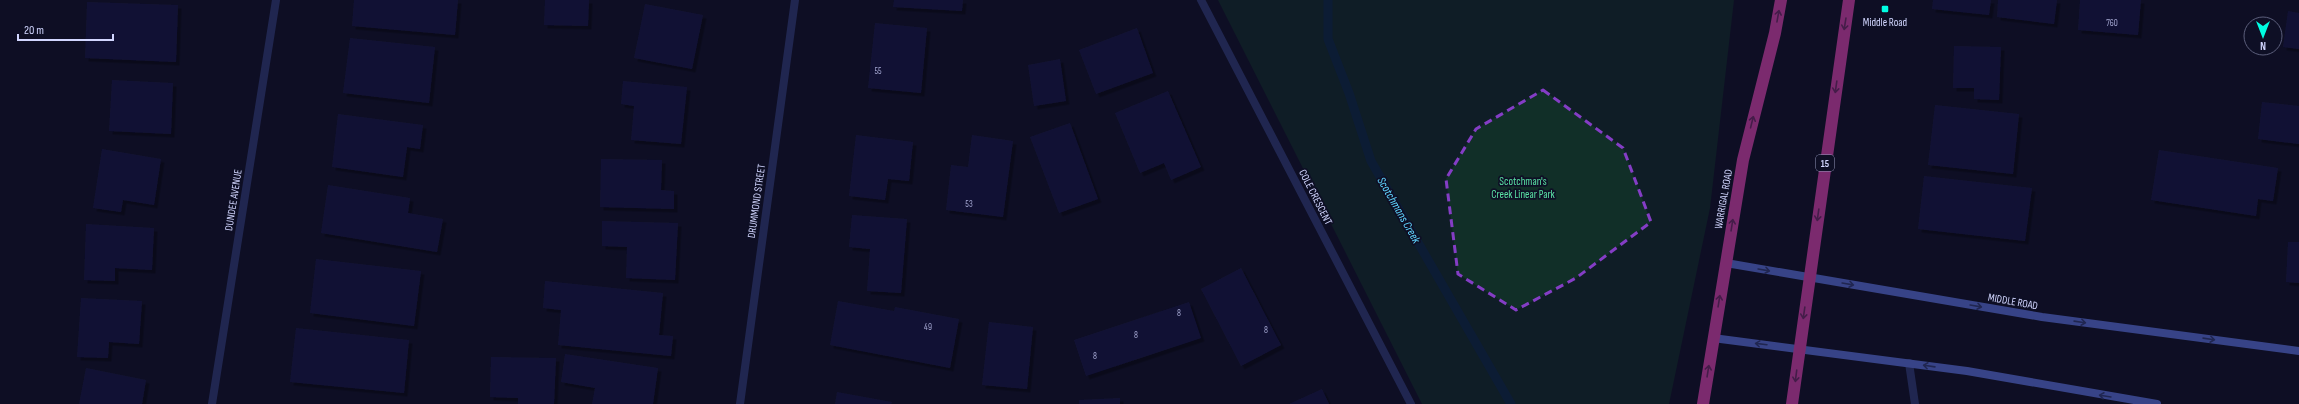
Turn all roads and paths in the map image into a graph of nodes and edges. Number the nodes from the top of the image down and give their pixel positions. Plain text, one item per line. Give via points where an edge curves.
1 (276, 0) edge
2 (795, 0) edge
3 (1201, 0) edge
4 (1781, 0) edge
5 (1849, 0) edge
6 (1726, 263) junction
7 (1810, 278) junction
8 (1713, 338) junction
9 (1799, 349) junction
10 (2299, 351) edge
11 (1909, 364) junction
12 (212, 404) edge
13 (740, 404) edge
14 (1411, 404) edge
15 (1703, 404) edge
16 (1792, 404) edge
17 (1915, 404) edge
18 (2157, 404) edge

1 - 12 street, DUNDEE AVENUE
2 - 13 street, DRUMMOND STREET
3 - 14 street, COLE CRESCENT
6 -> 4 highway, WARRIGAL ROAD via 1743,160
5 -> 7 highway, 15
6 -> 7 street, MIDDLE ROAD
8 -> 6 highway, WARRIGAL ROAD
7 -> 9 highway, 15
7 -> 10 street, MIDDLE ROAD via 2042,317
9 -> 8 street
15 -> 8 highway, WARRIGAL ROAD
9 - 11 street
9 -> 16 highway, 15
11 - 17 street
18 -> 11 street via 1967,371

